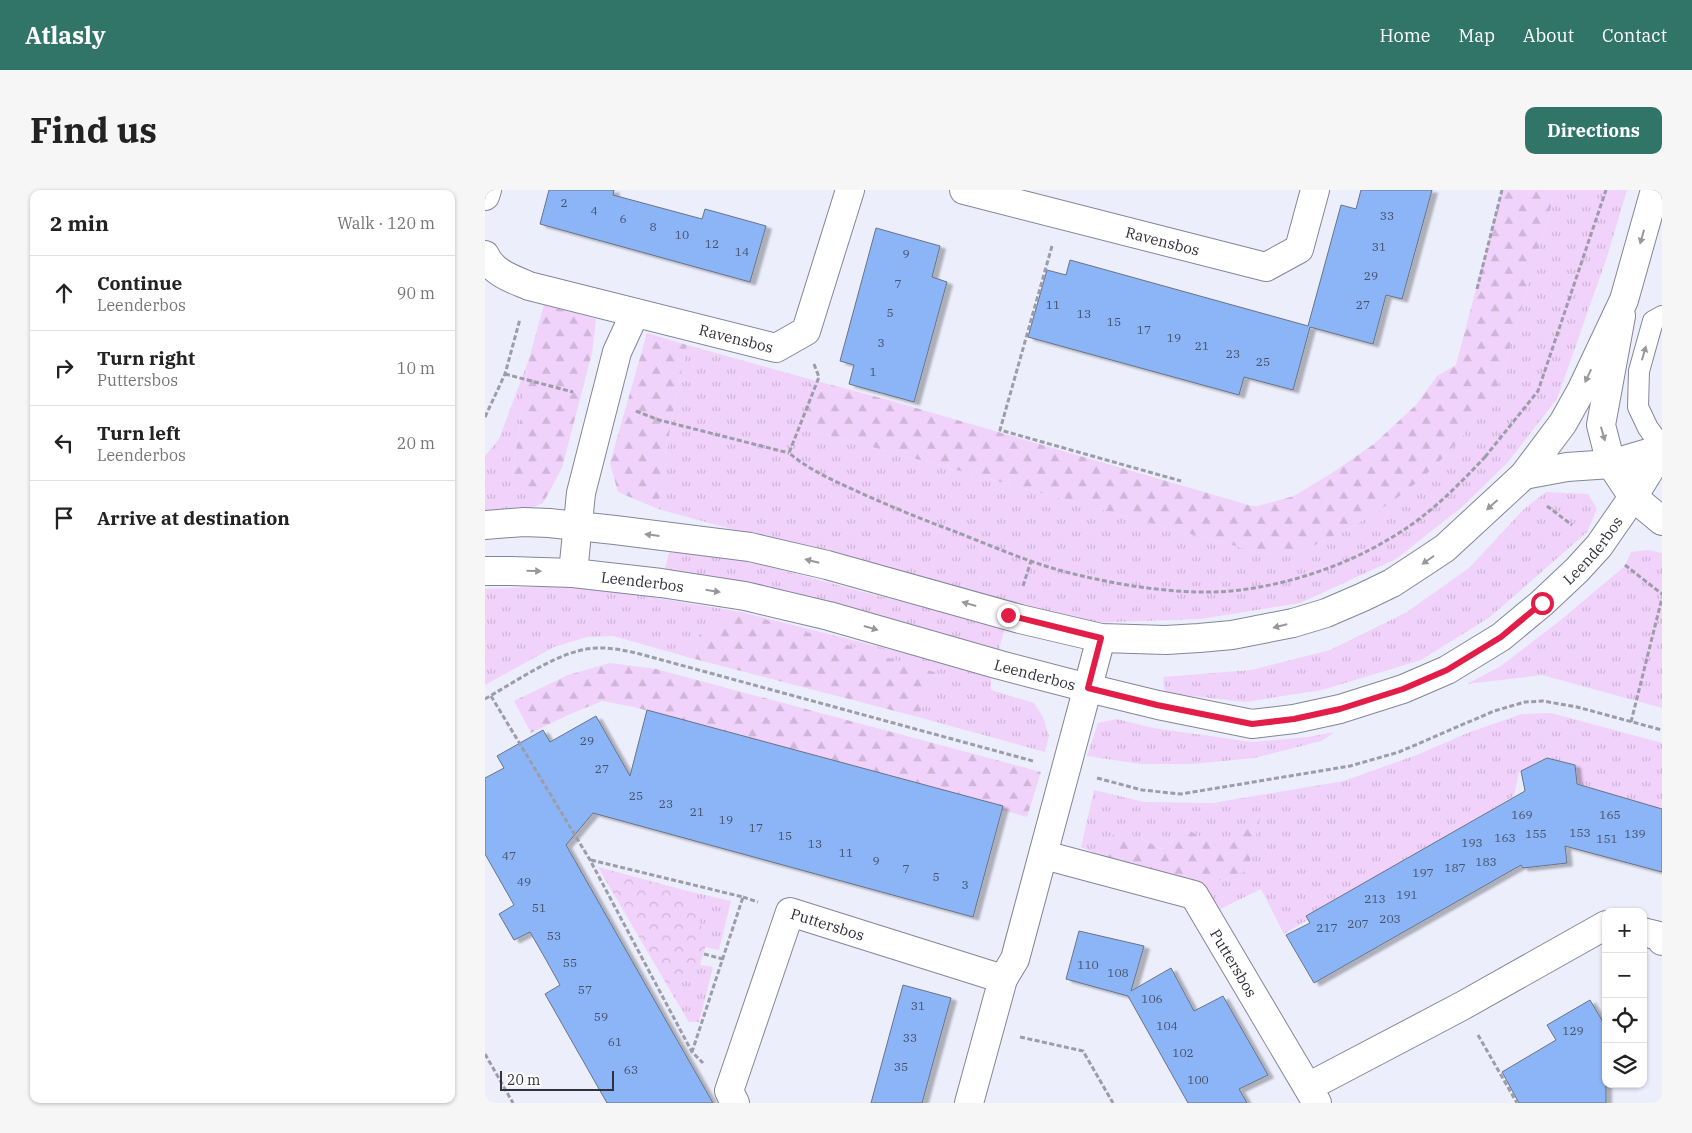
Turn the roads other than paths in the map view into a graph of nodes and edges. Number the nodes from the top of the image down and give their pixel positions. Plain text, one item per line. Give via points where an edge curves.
1 (487, 190) edge
2 (850, 190) edge
3 (964, 190) edge
4 (1315, 190) edge
5 (1655, 190) edge
6 (485, 196) edge
7 (485, 256) edge
8 (1624, 300) junction
9 (635, 313) junction
10 (1662, 316) edge
11 (1662, 449) edge
12 (1611, 464) junction
13 (1524, 475) junction
14 (1633, 497) junction
15 (1662, 521) edge
16 (485, 526) edge
17 (577, 526) junction
18 (485, 571) edge
19 (573, 573) junction
20 (1101, 638) junction
21 (1088, 688) junction
22 (1044, 855) junction
23 (1602, 927) edge
24 (1647, 933) edge
25 (1662, 941) edge
26 (1003, 979) junction
27 (1313, 1095) edge
28 (732, 1097) edge
29 (969, 1103) edge

1 - 6 street
2 - 9 street, Ravensbos via 806,331 801,334 776,348
3 - 4 street, Ravensbos via 1266,267 1299,249
5 -> 8 street
7 - 9 street, Ravensbos via 504,275 529,286
8 -> 12 street via 1601,425
8 -> 13 street via 1563,423
9 - 17 street via 617,352 581,493
11 -> 10 lane via 1638,407 1639,371 1653,321
11 - 12 street
11 - 14 street, Leenderbos
12 - 13 street via 1567,467
12 - 14 street
13 -> 20 street via 1445,548 1392,583 1326,613 1273,628 1232,635 1166,640
14 - 15 street
14 - 21 street, Leenderbos via 1599,546 1577,570 1508,632 1447,670 1403,689 1331,711 1252,724
16 - 17 street via 524,522
17 - 19 street
20 -> 17 street via 788,555 712,542
18 -> 19 street, Leenderbos
19 -> 21 street, Leenderbos via 701,589 773,602
20 - 21 street
21 - 22 street
22 - 26 street via 1015,959
22 - 27 street, Puttersbos via 1193,895
23 - 27 street, Puttersbos
24 - 25 street via 1659,936
26 - 28 street, Puttersbos via 790,912
26 - 29 street

